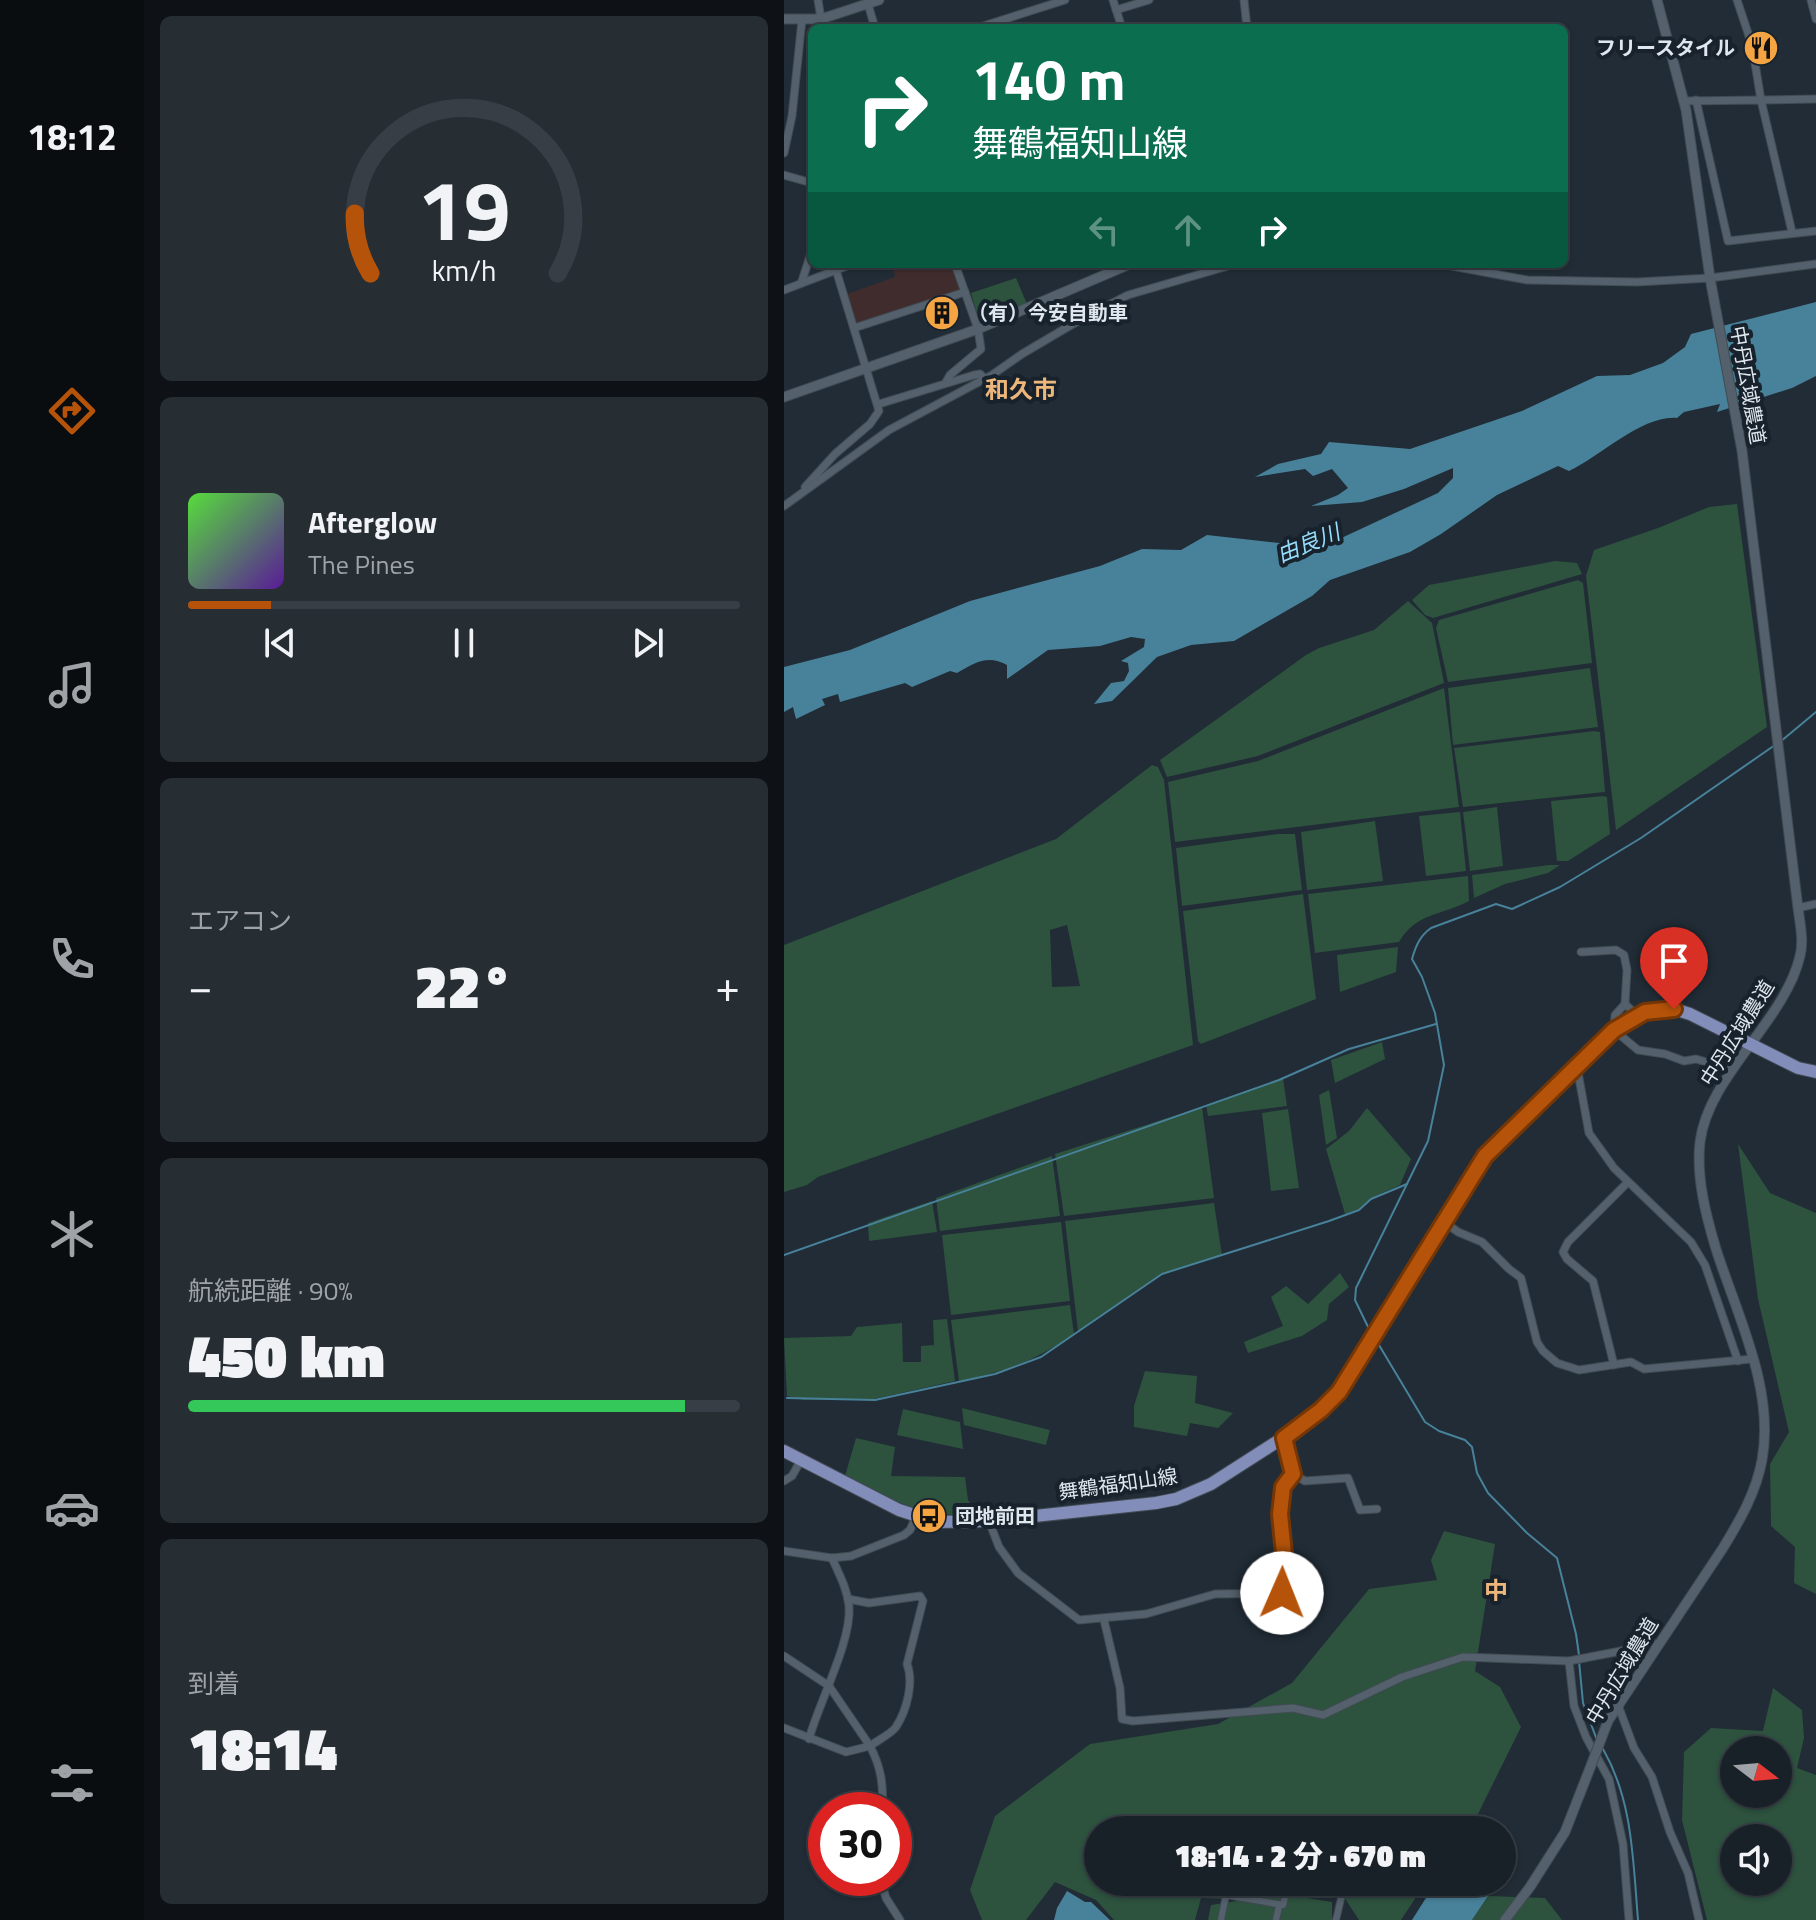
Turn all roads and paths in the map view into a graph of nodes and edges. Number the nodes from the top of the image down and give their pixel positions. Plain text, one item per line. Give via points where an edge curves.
1 (818, 0) edge
2 (879, 0) edge
3 (1065, 0) edge
4 (1113, 0) edge
5 (1149, 0) edge
6 (1244, 0) edge
7 (1657, 0) edge
8 (1737, 0) edge
9 (1811, 0) edge
10 (868, 4) junction
11 (1116, 10) junction
12 (784, 19) edge
13 (821, 19) junction
14 (1816, 19) edge
15 (802, 20) junction
16 (874, 24) edge
17 (990, 24) edge
18 (1121, 24) edge
19 (1247, 24) edge
20 (1816, 99) edge
21 (1696, 100) junction
22 (1761, 100) junction
23 (1684, 101) junction
24 (784, 153) edge
25 (784, 175) edge
26 (808, 182) edge
27 (1816, 231) edge
28 (1792, 232) junction
29 (808, 262) edge
30 (1816, 264) edge
31 (841, 268) edge
32 (956, 268) edge
33 (1121, 268) edge
34 (1221, 268) edge
35 (1462, 268) edge
36 (836, 270) junction
37 (1710, 278) junction
38 (802, 281) junction
39 (784, 290) edge
40 (965, 292) junction
41 (854, 328) junction
42 (978, 329) junction
43 (865, 369) junction
44 (985, 379) junction
45 (946, 382) junction
46 (784, 397) edge
47 (879, 404) junction
48 (796, 498) junction
49 (784, 506) edge
50 (1816, 904) edge
51 (1798, 905) junction
52 (1581, 952) dead end
53 (1625, 1004) junction
54 (1638, 1016) junction
55 (1614, 1030) junction
56 (1751, 1046) junction
57 (1577, 1067) junction
58 (1733, 1070) junction
59 (1816, 1072) edge
60 (1628, 1182) junction
61 (1443, 1221) junction
62 (1752, 1359) junction
63 (1738, 1361) junction
64 (1614, 1365) junction
65 (1284, 1438) junction
66 (784, 1451) edge
67 (801, 1460) junction
68 (1293, 1474) junction
69 (784, 1481) edge
70 (1377, 1509) dead end
71 (916, 1517) junction
72 (989, 1521) junction
73 (784, 1551) edge
74 (832, 1558) junction
75 (848, 1599) junction
76 (1104, 1620) junction
77 (1658, 1644) junction
78 (784, 1656) edge
79 (1569, 1661) junction
80 (829, 1686) junction
81 (1618, 1705) junction
82 (784, 1728) edge
83 (809, 1739) junction
84 (870, 1746) junction
85 (884, 1792) edge
86 (885, 1896) edge
87 (1285, 1896) edge
88 (1342, 1896) edge
89 (1279, 1906) junction
90 (900, 1920) edge
91 (1221, 1920) edge
92 (1276, 1920) edge
93 (1336, 1920) edge
94 (1505, 1920) edge
95 (1629, 1920) edge
96 (1699, 1920) edge

1 - 13 street
2 - 10 street
3 - 17 street
4 - 11 street
5 - 11 street
6 - 19 street
7 - 23 street, 中丹広域農道
8 - 22 street via 1752,45
9 - 14 street
10 - 13 street
10 - 16 street
11 - 18 street
12 - 15 street
13 - 15 street
15 - 24 street
20 - 22 street
21 - 22 street
21 - 23 street
21 - 28 street via 1728,241
22 - 28 street
23 - 37 street, 中丹広域農道
25 - 26 street
27 - 28 street
29 - 38 street
30 - 37 street
31 - 36 street
32 - 40 street
33 - 42 street
34 - 44 street via 1128,295
35 - 37 street via 1527,280
36 - 38 street
36 - 41 street
37 - 51 street, 中丹広域農道 via 1742,451
38 - 39 street
40 - 41 street
40 - 42 street
41 - 43 street
42 - 43 street
42 - 45 street via 981,349
43 - 46 street
43 - 47 street
44 - 45 street via 980,374
44 - 48 street via 889,430
45 - 47 street
47 - 48 street via 870,424
48 - 49 street
50 - 51 street
51 - 56 street, 中丹広域農道 via 1801,953 1796,971
52 - 53 street via 1616,950 1624,955
53 - 54 street
53 - 55 street via 1615,1015
54 - 55 main road, 舞鶴福知山線
54 - 56 main road, 舞鶴福知山線 via 1674,1009
55 - 57 main road, 舞鶴福知山線
55 - 58 street via 1638,1050
56 - 58 street, 中丹広域農道
56 - 59 main road, 舞鶴福知山線
57 - 60 street via 1589,1133
57 - 61 main road, 舞鶴福知山線 via 1485,1156
58 - 62 street, 中丹広域農道 via 1700,1141 1701,1180 1708,1224
60 - 63 street via 1691,1242 1705,1265
60 - 64 street via 1563,1252 1593,1281
61 - 64 street via 1482,1242 1521,1278 1537,1342 1557,1363 1579,1370
61 - 65 main road, 舞鶴福知山線 via 1339,1392
62 - 63 street
62 - 77 street, 中丹広域農道 via 1764,1438 1758,1479 1740,1522
63 - 64 street via 1644,1369 1631,1362
65 - 68 street
65 - 72 main road, 舞鶴福知山線 via 1211,1484 1176,1499
66 - 67 main road, 舞鶴福知山線
67 - 69 street
67 - 71 main road, 舞鶴福知山線
68 - 70 street via 1305,1481 1348,1478 1360,1510
68 - 76 street via 1281,1500 1286,1574 1282,1593 1215,1594
71 - 72 main road, 舞鶴福知山線
71 - 74 street via 904,1535
72 - 76 street via 1018,1573 1079,1620
73 - 74 street
74 - 75 street
75 - 80 street via 849,1616
75 - 84 street via 869,1603 920,1596 923,1601 907,1664 908,1694 895,1728
76 - 79 street via 1122,1719 1133,1721 1293,1708 1323,1715 1402,1677 1463,1657
77 - 79 street
77 - 81 street, 中丹広域農道
78 - 80 street
79 - 95 street via 1574,1706 1609,1779 1623,1844
80 - 83 street
80 - 84 street
81 - 94 street, 中丹広域農道, bridge via 1565,1832
81 - 96 street via 1652,1777 1688,1873
82 - 83 street
83 - 84 street via 846,1752
84 - 85 street
86 - 90 street
87 - 89 street
88 - 93 street
89 - 91 street via 1226,1895
89 - 92 street

